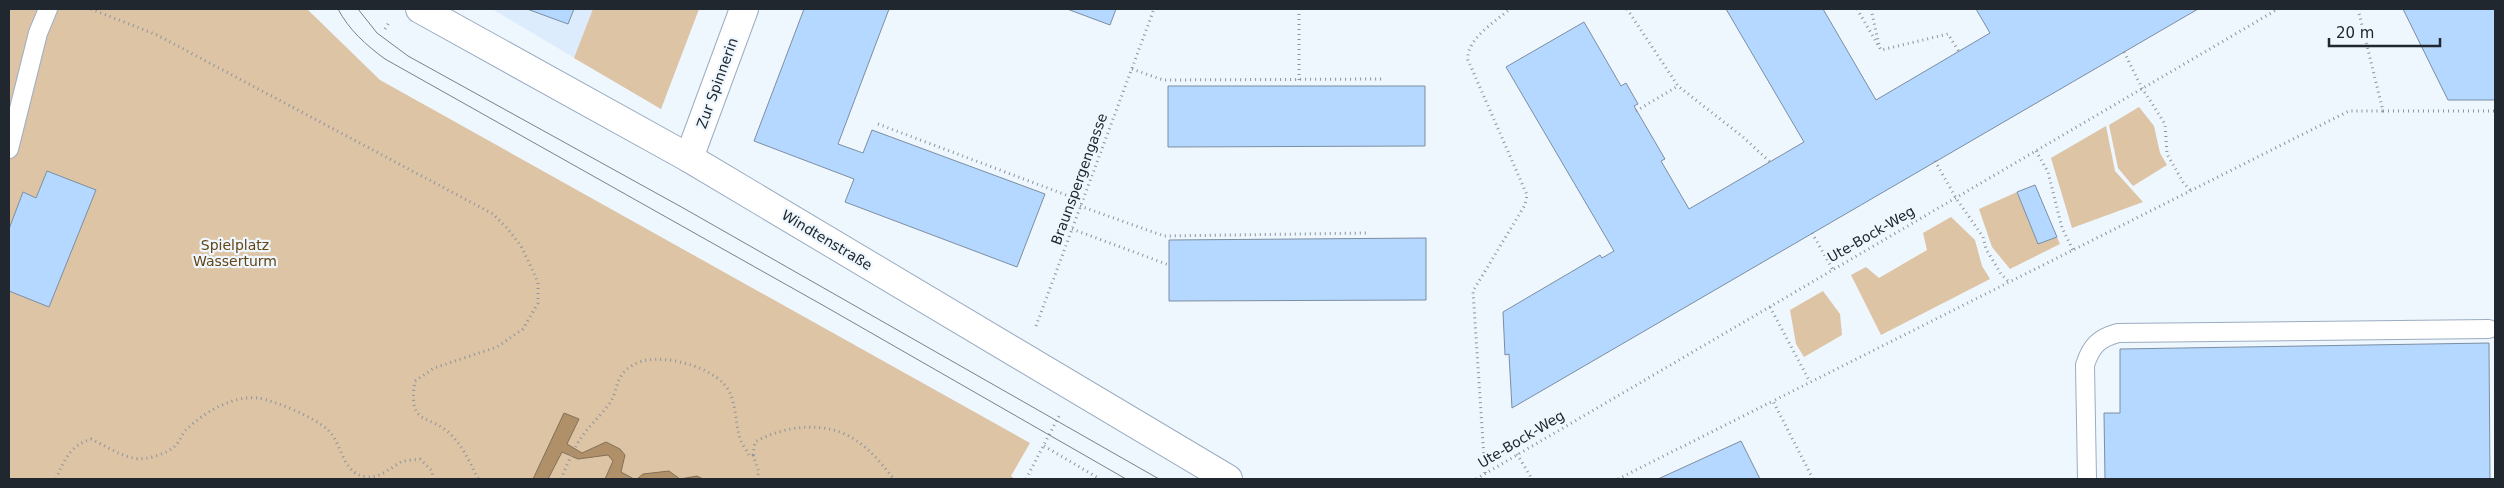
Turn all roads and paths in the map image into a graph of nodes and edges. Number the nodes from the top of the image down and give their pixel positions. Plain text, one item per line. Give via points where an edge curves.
1 (48, 9) edge
2 (91, 9) edge
3 (420, 9) edge
4 (744, 9) edge
5 (1154, 9) edge
6 (1299, 9) edge
7 (1510, 9) edge
8 (1627, 9) edge
9 (1857, 9) edge
10 (1871, 9) edge
11 (2278, 9) edge
12 (2358, 9) edge
13 (1881, 50) junction
14 (1959, 52) dead end
15 (2124, 52) dead end
16 (1132, 69) junction
17 (1382, 79) dead end
18 (1300, 80) junction
19 (1678, 86) junction
20 (2142, 88) junction
21 (1636, 111) dead end
22 (2495, 111) edge
23 (2382, 112) junction
24 (878, 124) dead end
25 (9, 149) edge
26 (2036, 150) junction
27 (689, 158) junction
28 (1935, 161) dead end
29 (1770, 162) dead end
30 (2191, 191) junction
31 (1956, 198) junction
32 (1082, 201) junction
33 (1080, 206) junction
34 (1072, 230) junction
35 (1368, 233) dead end
36 (1812, 233) dead end
37 (2072, 250) junction
38 (1169, 265) dead end
39 (1833, 270) junction
40 (2009, 282) junction
41 (1770, 306) junction
42 (2489, 330) dead end
43 (1024, 357) junction
44 (1810, 382) junction
45 (1072, 385) junction
46 (1773, 401) junction
47 (1044, 446) junction
48 (1517, 454) junction
49 (753, 455) junction
50 (1485, 474) junction
51 (56, 479) edge
52 (433, 479) edge
53 (478, 479) edge
54 (561, 479) edge
55 (756, 479) edge
56 (894, 479) edge
57 (1026, 479) edge
58 (1100, 479) edge
59 (1228, 479) edge
60 (1476, 479) edge
61 (1532, 479) edge
62 (1618, 479) edge
63 (1812, 479) edge
64 (2087, 479) edge

1 - 25 lane via 38,33
2 - 53 path via 166,39 493,214 508,229 521,246 538,282 538,303 523,329 497,347 434,368 415,381 412,402 420,417 441,426 453,436
3 - 27 street, Windtenstraße
4 - 27 street, Zur Spinnerin
5 - 16 path, Braunspergengasse
6 - 18 path
7 - 50 path via 1472,43 1467,52 1527,195 1525,205 1473,291
8 - 19 path
9 - 13 path
10 - 13 path
11 - 20 path, Ute-Bock-Weg
12 - 23 path
13 - 14 path via 1948,34
15 - 20 path
16 - 18 path via 1163,80
16 - 32 path, Braunspergengasse
17 - 18 path
19 - 21 path
19 - 29 path
20 - 26 path, Ute-Bock-Weg
20 - 30 path via 2164,124 2167,154
22 - 23 path
23 - 30 path via 2349,111
24 - 32 path
26 - 31 path, Ute-Bock-Weg
26 - 37 path via 2048,172 2062,228
27 - 43 street, Windtenstraße
28 - 31 path
30 - 37 path
31 - 39 path, Ute-Bock-Weg
31 - 40 path
32 - 33 path, Braunspergengasse
33 - 34 path, Braunspergengasse
33 - 35 path via 1164,236
34 - 38 path
34 - 43 path, Braunspergengasse
36 - 39 path
37 - 40 path
39 - 41 path, Ute-Bock-Weg
40 - 44 path
41 - 44 path
41 - 48 path, Ute-Bock-Weg
42 - 64 lane via 2118,333 2106,336 2092,348 2086,365
43 - 45 street, Windtenstraße
44 - 46 path
45 - 47 path
45 - 59 street, Windtenstraße
46 - 62 path
46 - 63 path
47 - 57 path
47 - 58 path
48 - 50 path, Ute-Bock-Weg
48 - 61 path
49 - 54 path via 749,455 739,437 735,411 726,386 700,367 650,359 634,364 623,373 615,385 611,401 582,436
49 - 55 path via 758,472
49 - 56 path via 755,442 770,434 813,427 843,433 857,440
50 - 60 path, Ute-Bock-Weg
51 - 52 path via 65,457 82,442 91,439 134,458 152,458 175,447 186,430 217,407 257,398 314,420 328,430 343,459 355,472 367,477 384,473 403,461 420,459 432,471

